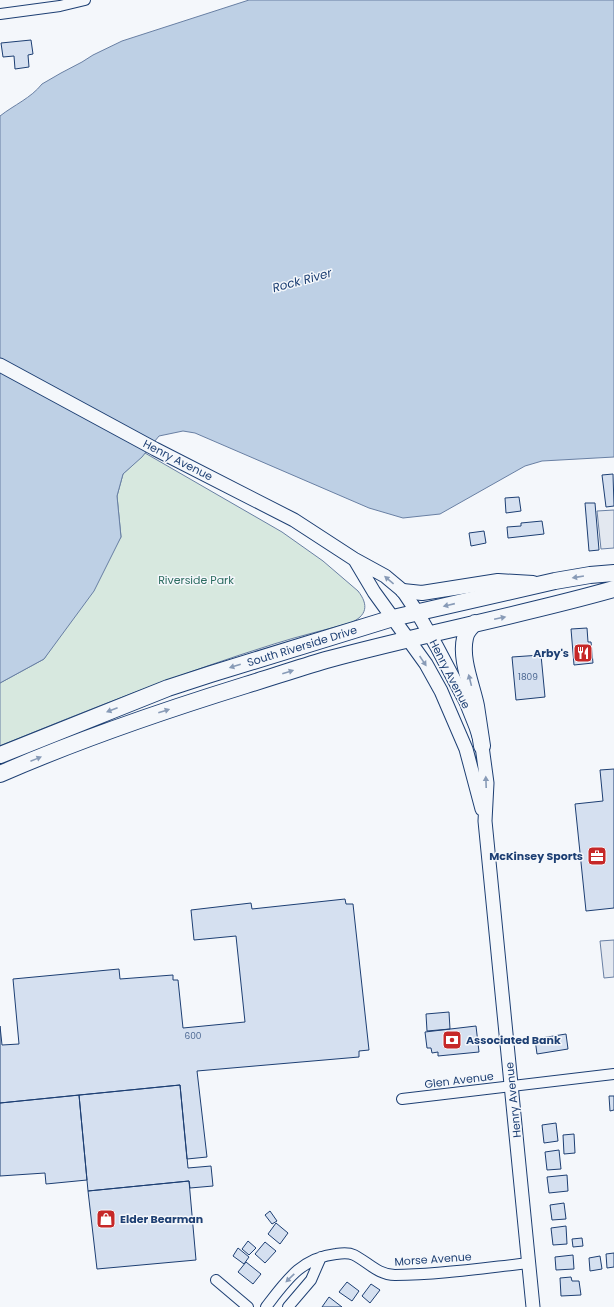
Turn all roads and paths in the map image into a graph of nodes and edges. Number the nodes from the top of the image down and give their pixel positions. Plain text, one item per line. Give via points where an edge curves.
1 (85, 0) edge
2 (59, 3) edge
3 (0, 14) edge
4 (0, 365) edge
5 (354, 559) junction
6 (614, 573) edge
7 (541, 583) junction
8 (614, 589) edge
9 (403, 591) junction
10 (417, 612) junction
11 (393, 618) junction
12 (475, 623) junction
13 (430, 634) junction
14 (408, 639) junction
15 (482, 746) junction
16 (0, 755) edge
17 (0, 774) edge
18 (485, 821) junction
19 (614, 1074) edge
20 (512, 1086) junction
21 (402, 1099) dead end
22 (321, 1257) junction
23 (529, 1263) junction
24 (216, 1280) dead end
25 (248, 1307) edge
26 (266, 1307) edge
27 (288, 1307) edge
28 (533, 1307) edge

1 - 2 street
2 - 3 street
4 - 5 street, Henry Avenue via 155,449 294,520
9 -> 5 street, Henry Avenue via 385,576
5 - 11 street, Henry Avenue
6 -> 7 main road, South Riverside Drive
7 - 9 main road via 498,581 422,593
7 -> 10 main road, South Riverside Drive
12 -> 8 main road, South Riverside Drive
9 - 10 street, Henry Avenue
10 - 11 main road, South Riverside Drive
10 - 13 street, Henry Avenue
11 - 14 street, Henry Avenue
11 -> 16 main road, South Riverside Drive via 168,688
12 - 13 main road, South Riverside Drive
15 -> 12 main road via 464,649 466,633
13 - 14 main road, South Riverside Drive
13 - 15 street, Henry Avenue via 466,702
17 -> 14 main road, South Riverside Drive via 137,720 326,660
14 -> 18 street, Henry Avenue via 436,681 457,726 468,756
18 -> 15 street, Henry Avenue via 487,783
18 - 20 street, Henry Avenue
19 - 20 street, Glen Avenue
20 - 21 street, Glen Avenue
20 - 23 street, Henry Avenue
22 - 23 street, Morse Avenue via 341,1253 354,1254 369,1266 392,1275
22 -> 26 street, Morse Avenue via 308,1262 288,1278
22 - 27 street via 311,1280
23 - 28 street, Henry Avenue
24 - 25 street

